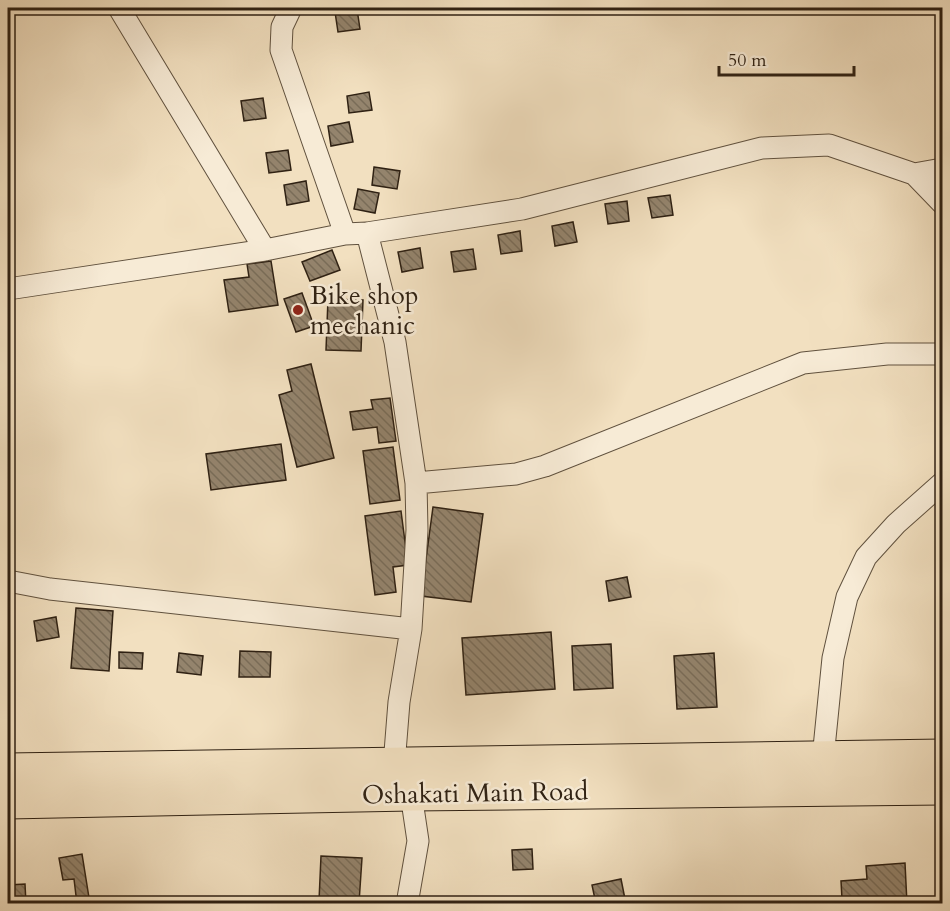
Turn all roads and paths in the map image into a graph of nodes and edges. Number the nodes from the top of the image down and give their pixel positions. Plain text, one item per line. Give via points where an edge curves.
1 (119, 8) edge
2 (291, 8) edge
3 (942, 169) edge
4 (914, 174) junction
5 (942, 203) edge
6 (368, 233) junction
7 (345, 234) junction
8 (265, 250) junction
9 (8, 289) edge
10 (942, 354) edge
11 (416, 483) junction
12 (942, 483) edge
13 (8, 581) edge
14 (411, 628) junction
15 (942, 756) edge
16 (823, 758) junction
17 (394, 765) junction
18 (8, 770) edge
19 (942, 788) edge
20 (411, 794) junction
21 (8, 802) edge
22 (407, 903) edge

1 - 8 street
2 - 7 street via 282,27 281,50
3 - 4 street
4 - 5 street
4 - 6 street via 829,145 762,148 522,209
6 - 7 street
6 - 11 street via 395,342
7 - 8 street
8 - 9 street
10 - 11 street via 887,354 803,363 545,466 516,474
11 - 14 street
12 - 16 street via 866,557 847,597 833,658
13 - 14 street via 50,589
14 - 17 street
15 - 16 main road, Oshakati Main Road
16 - 17 main road, Oshakati Main Road
17 - 18 main road, Oshakati Main Road
17 - 20 street
19 - 20 main road, Oshakati Main Road
20 - 21 main road, Oshakati Main Road
20 - 22 street via 418,841

